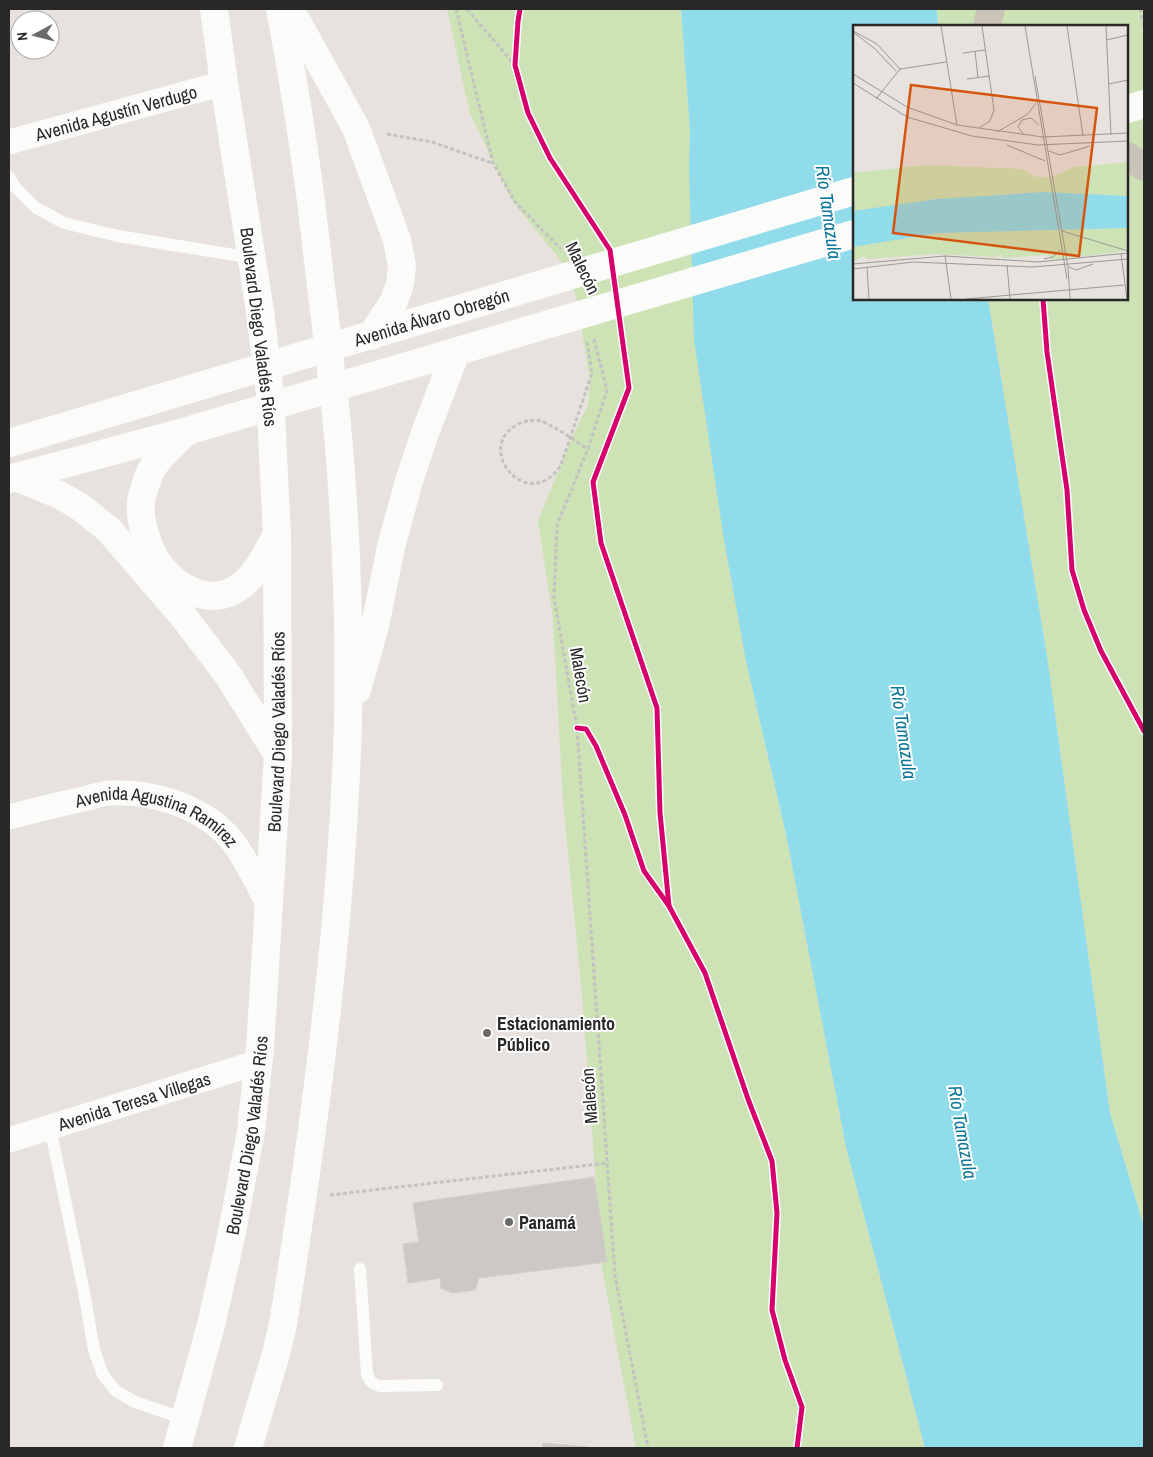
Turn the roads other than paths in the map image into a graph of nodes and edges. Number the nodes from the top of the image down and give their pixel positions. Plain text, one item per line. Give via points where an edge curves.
1 (214, 9) edge
2 (280, 9) edge
3 (290, 9) edge
4 (991, 9) edge
5 (987, 25) edge
6 (224, 83) junction
7 (1144, 104) edge
8 (1128, 110) edge
9 (9, 142) edge
10 (1144, 148) edge
11 (1128, 155) edge
12 (1128, 156) edge
13 (1144, 167) edge
14 (9, 177) edge
15 (853, 191) edge
16 (853, 234) edge
17 (252, 258) junction
18 (371, 336) junction
19 (456, 352) junction
20 (187, 431) junction
21 (9, 443) edge
22 (13, 478) edge
23 (277, 534) junction
24 (348, 722) junction
25 (278, 755) junction
26 (9, 817) edge
27 (269, 905) junction
28 (259, 1062) junction
29 (50, 1127) junction
30 (9, 1140) edge
31 (360, 1269) dead end
32 (437, 1386) dead end
33 (185, 1420) junction
34 (176, 1448) edge
35 (248, 1448) edge

1 - 6 main road, Boulevard Diego Valadés Ríos
2 - 24 main road via 310,187 337,424 348,602
3 - 18 main road via 356,128 397,240 402,266 398,293
4 - 5 main road
6 - 9 street, Avenida Agustín Verdugo
6 - 17 main road, Boulevard Diego Valadés Ríos
7 - 8 main road
10 - 11 main road
12 - 13 main road
14 - 17 lane via 36,207 64,223 118,236
15 - 18 main road, Avenida Álvaro Obregón
16 - 19 main road via 588,325
17 - 23 main road, Boulevard Diego Valadés Ríos via 270,394
18 - 21 main road, Avenida Álvaro Obregón
19 - 20 main road
19 - 24 main road via 409,481 375,626
20 - 22 main road
20 - 23 main road via 151,470 141,500 143,527 160,566 193,593 206,597 220,596 233,591 257,569
22 - 25 main road via 60,495 108,529 228,674
23 - 25 main road, Boulevard Diego Valadés Ríos
24 - 35 main road via 334,937 302,1198 283,1324
25 - 27 main road, Boulevard Diego Valadés Ríos
26 - 27 street, Avenida Agustina Ramírez via 108,794 152,796 172,802 195,811 228,836
27 - 28 main road, Boulevard Diego Valadés Ríos
28 - 29 street, Avenida Teresa Villegas
28 - 33 main road, Boulevard Diego Valadés Ríos via 251,1131 231,1237
29 - 30 street, Avenida Teresa Villegas
29 - 33 lane via 94,1350 103,1375 116,1391 135,1402
31 - 32 lane via 370,1382 380,1386
33 - 34 main road, Boulevard Diego Valadés Ríos

